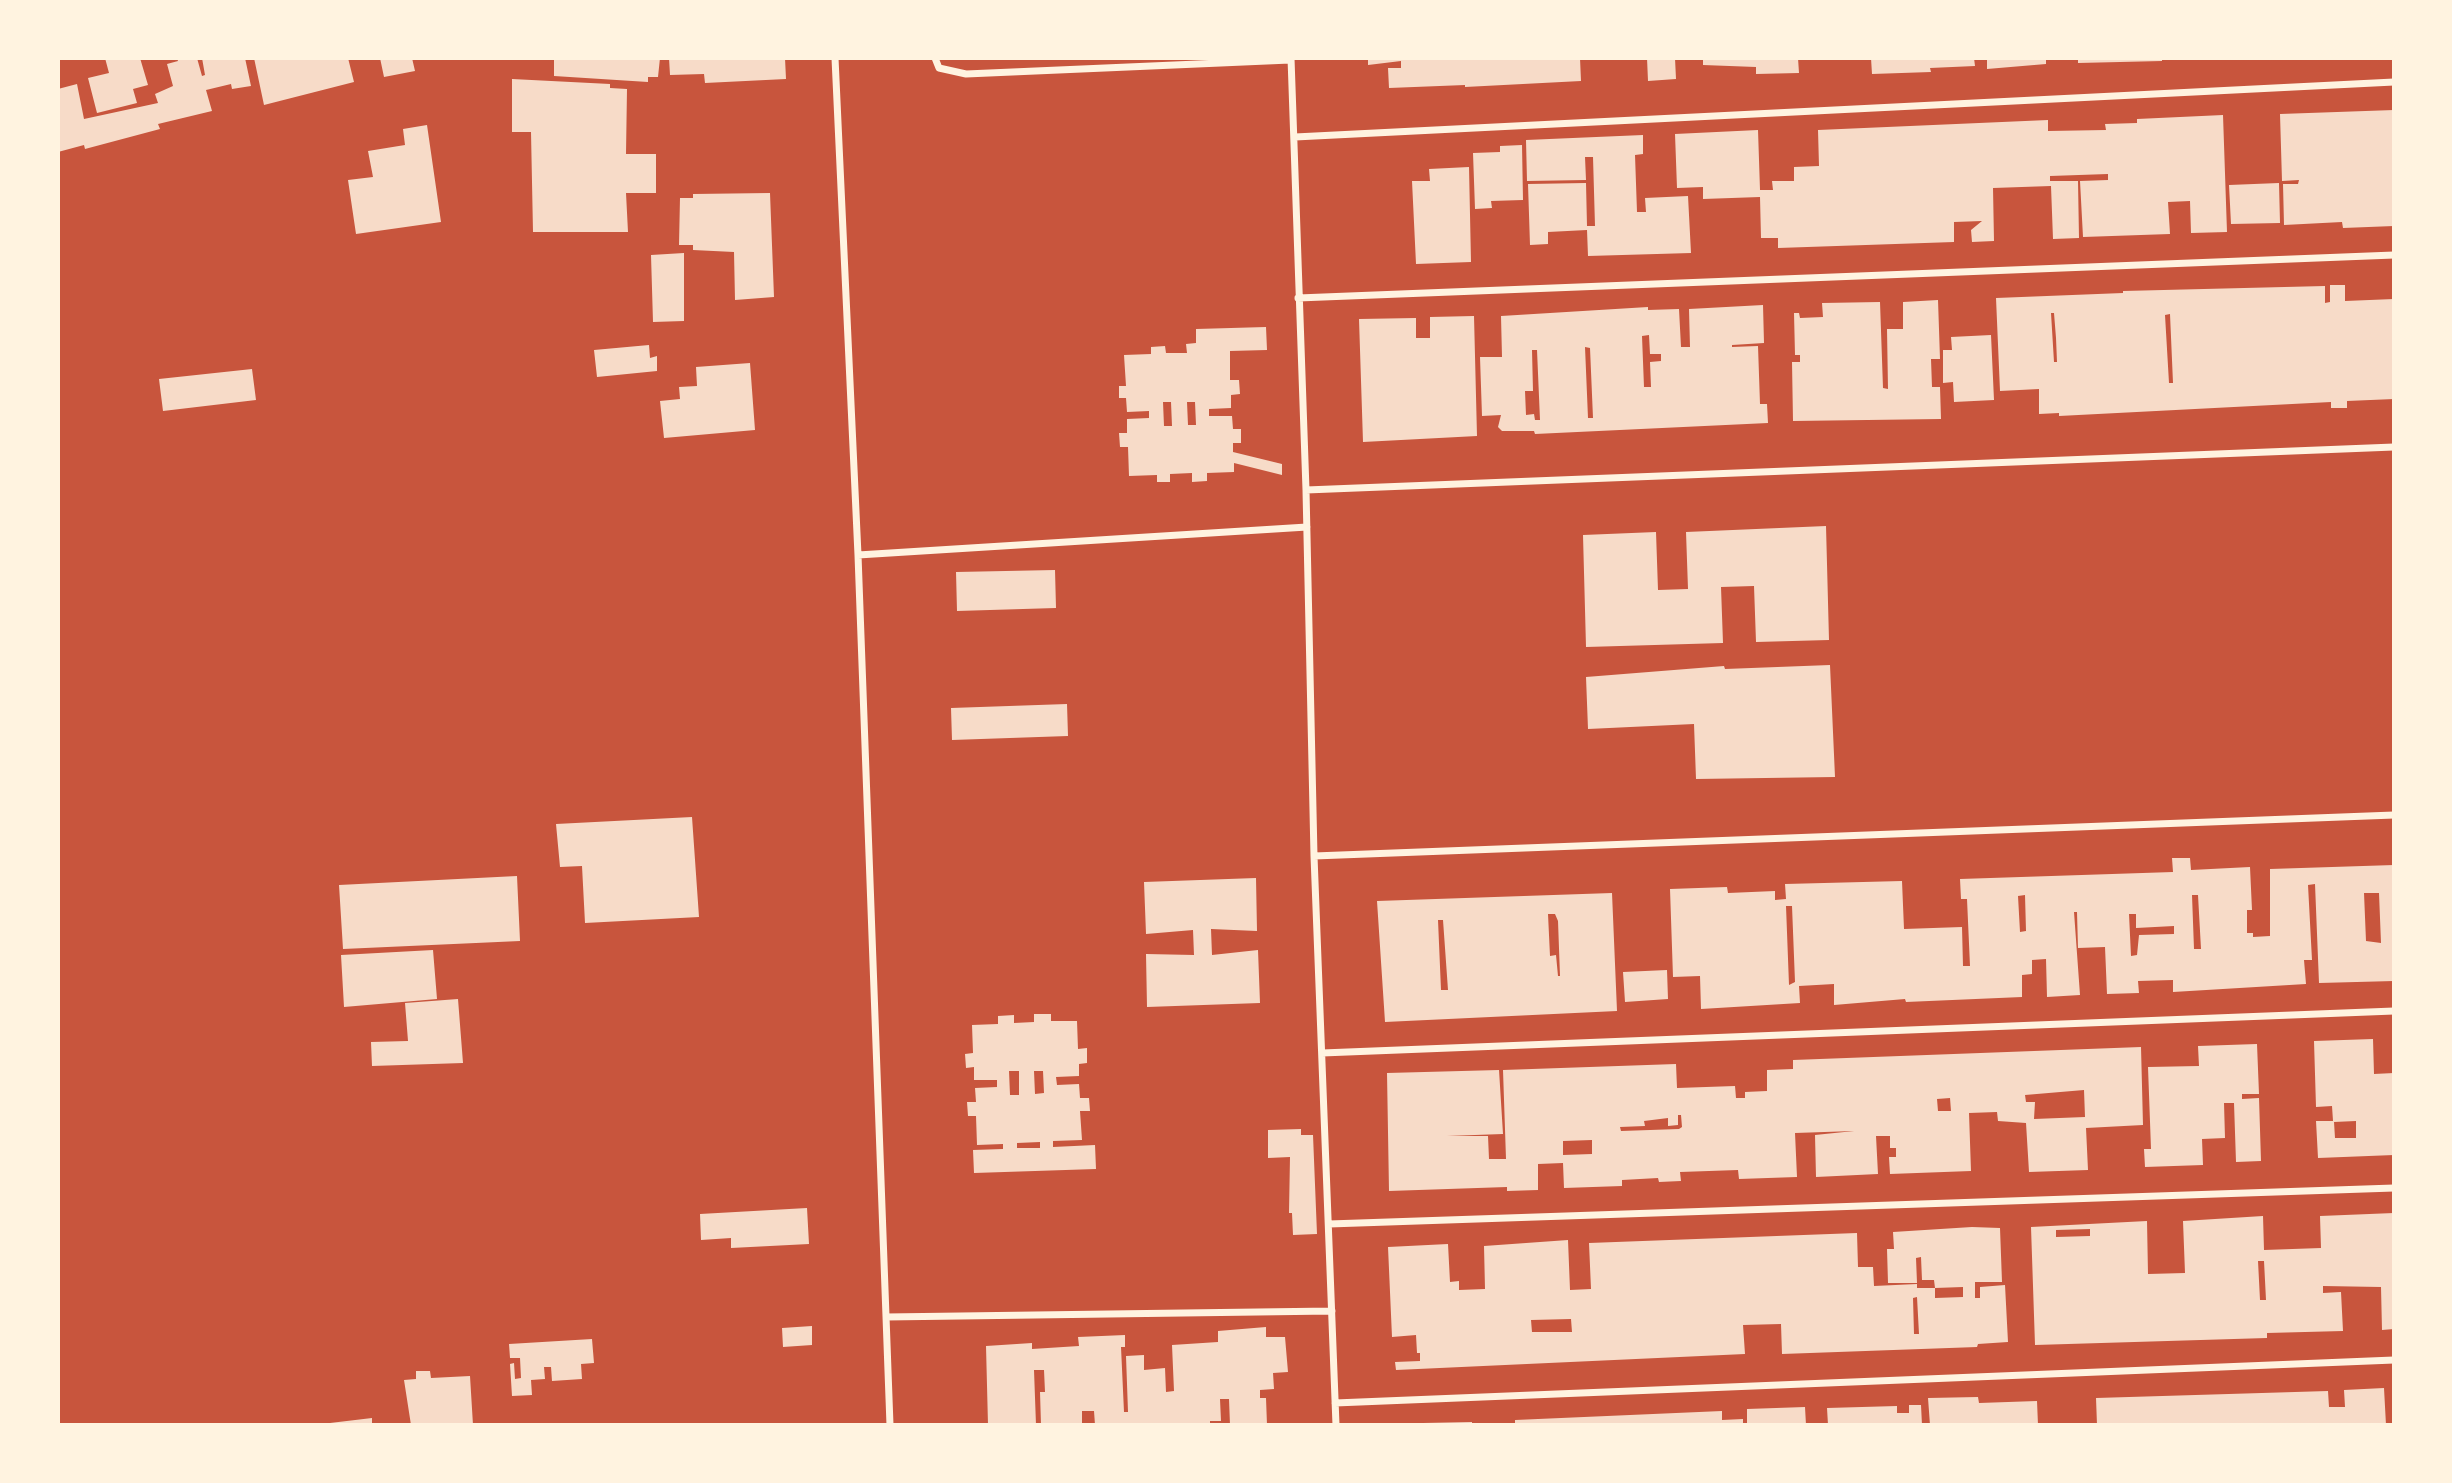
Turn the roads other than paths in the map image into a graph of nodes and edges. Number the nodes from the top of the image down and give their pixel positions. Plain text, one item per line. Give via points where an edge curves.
1 (835, 58) edge
2 (935, 58) edge
3 (1291, 59) edge
4 (2394, 82) edge
5 (1295, 137) junction
6 (2394, 255) edge
7 (1298, 298) junction
8 (2394, 447) edge
9 (1306, 490) junction
10 (1307, 527) junction
11 (858, 555) junction
12 (2394, 815) edge
13 (1314, 856) junction
14 (2394, 1011) edge
15 (1322, 1053) junction
16 (2394, 1188) edge
17 (1329, 1224) junction
18 (1332, 1311) junction
19 (886, 1317) junction
20 (2394, 1360) edge
21 (1335, 1403) junction
22 (890, 1425) edge
23 (1336, 1425) edge

1 - 11 street
2 - 3 street via 939,68 966,74
3 - 5 street
4 - 5 street
5 - 7 street
6 - 7 street
7 - 9 street
8 - 9 street
9 - 10 street
10 - 11 street
10 - 13 street
11 - 19 street
12 - 13 street
13 - 15 street
14 - 15 street
15 - 17 street
16 - 17 street
17 - 18 street
18 - 19 street
18 - 21 street
19 - 22 street
20 - 21 street
21 - 23 street

